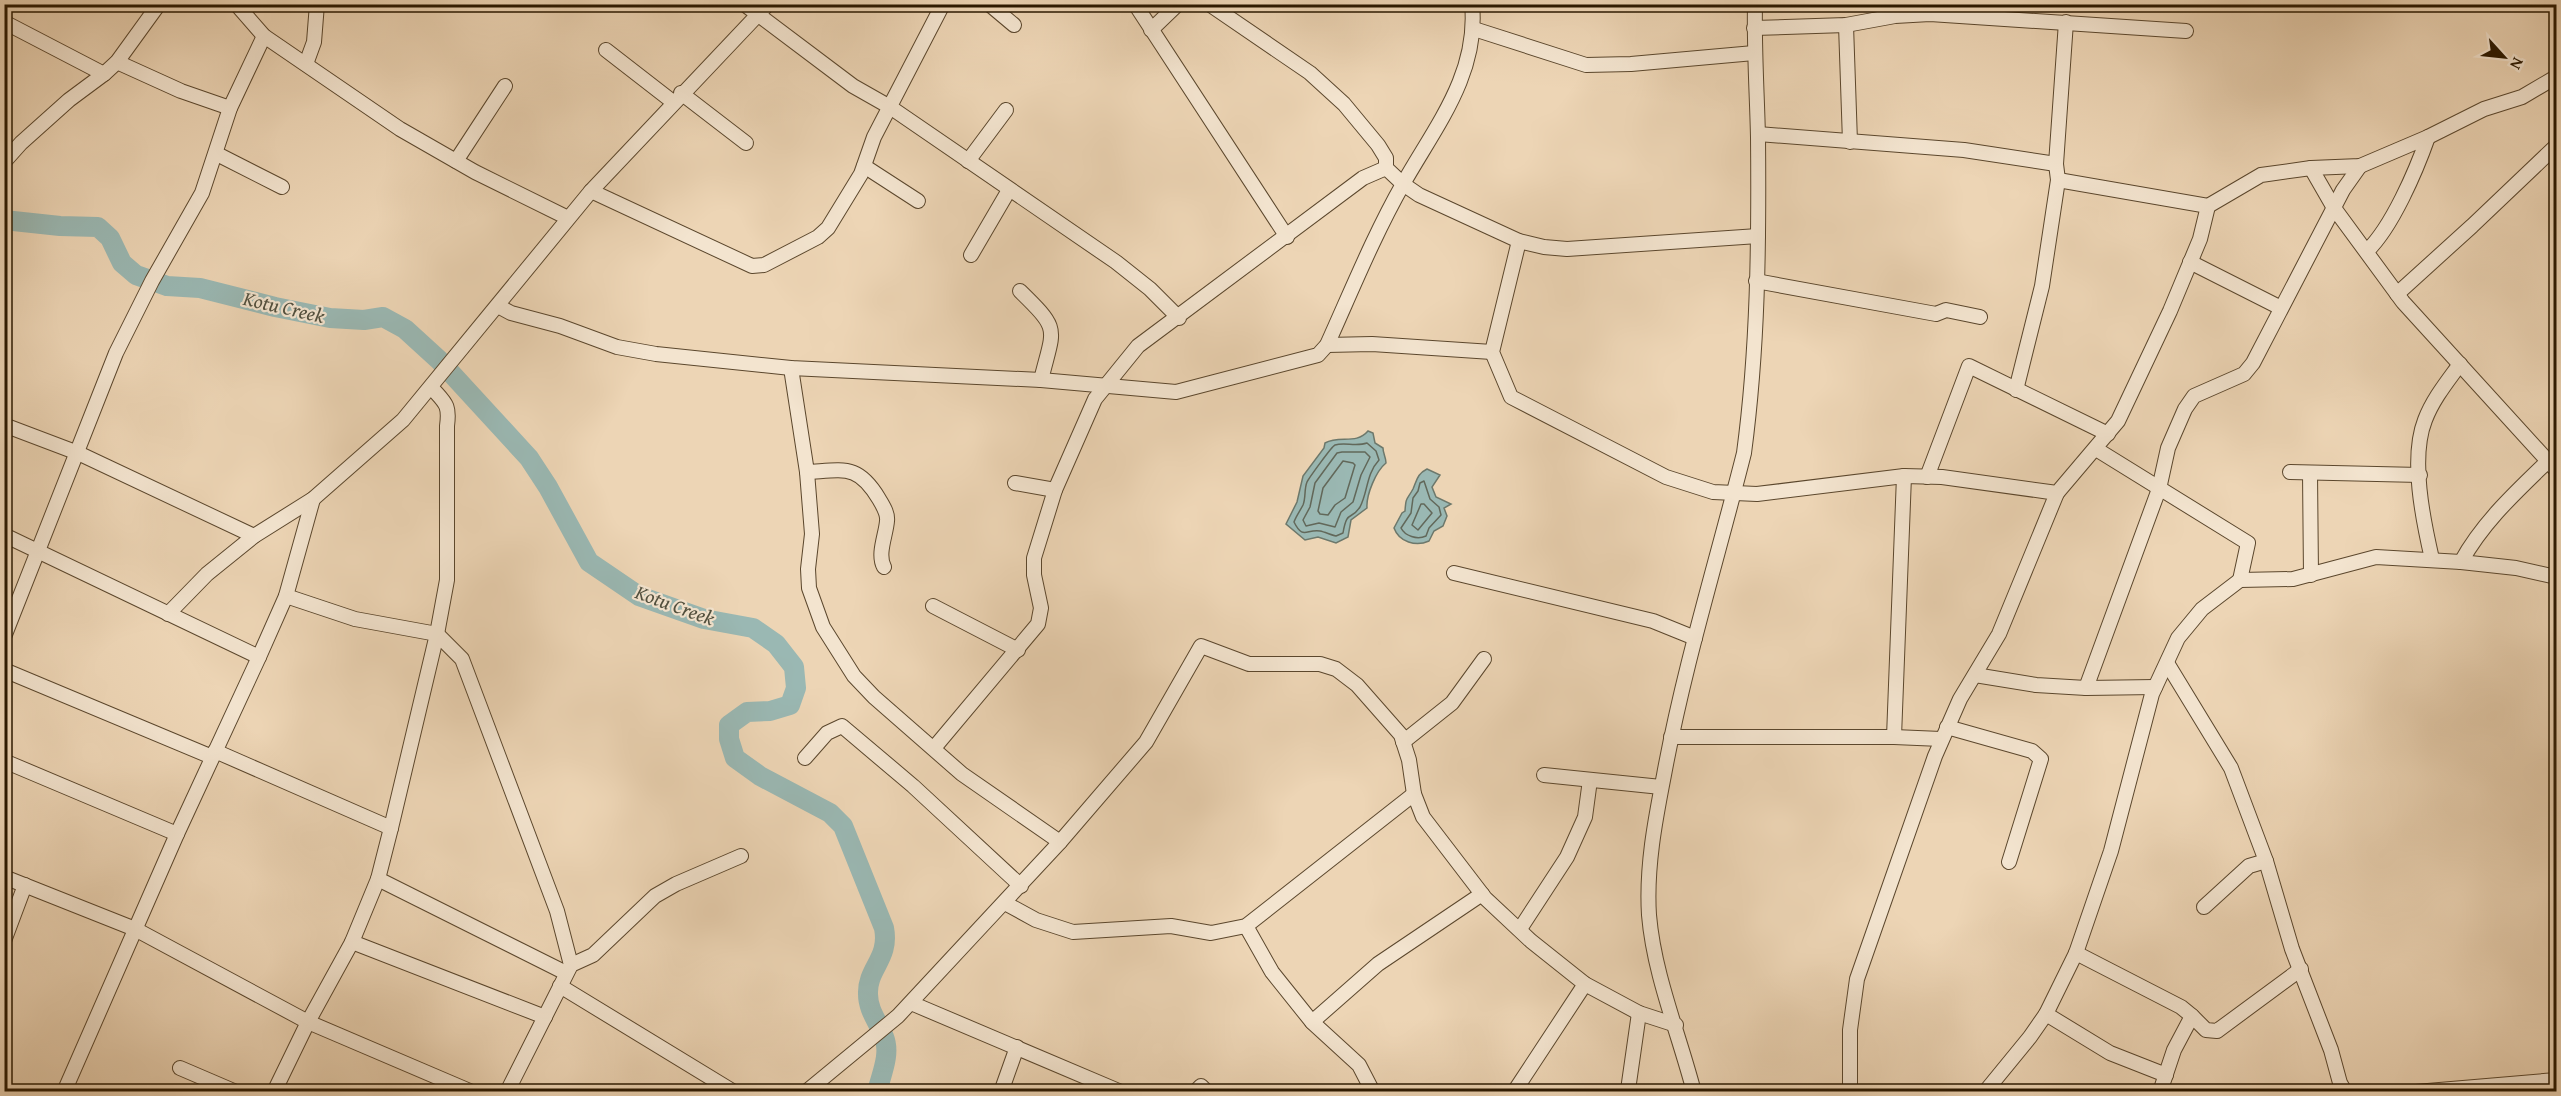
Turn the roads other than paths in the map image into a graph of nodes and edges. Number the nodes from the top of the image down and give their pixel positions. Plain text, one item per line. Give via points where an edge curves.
1 (159, 4) edge
2 (236, 4) edge
3 (317, 4) edge
4 (744, 4) edge
5 (943, 4) edge
6 (989, 4) edge
7 (1135, 4) edge
8 (1178, 4) edge
9 (1209, 4) edge
10 (1472, 4) edge
11 (1755, 4) edge
12 (763, 9) edge
13 (1896, 10) edge
14 (4, 22) edge
15 (2067, 22) junction
16 (1014, 25) dead end
17 (1846, 25) junction
18 (1755, 28) junction
19 (1474, 29) junction
20 (1151, 30) junction
21 (2186, 31) dead end
22 (264, 36) junction
23 (606, 50) dead end
24 (1754, 53) junction
25 (117, 62) junction
26 (306, 64) junction
27 (104, 74) junction
28 (2556, 77) edge
29 (505, 86) dead end
30 (677, 97) junction
31 (890, 107) junction
32 (230, 108) junction
33 (1006, 110) dead end
34 (1758, 134) junction
35 (2428, 137) junction
36 (1850, 142) junction
37 (746, 143) dead end
38 (2556, 146) edge
39 (217, 154) junction
40 (456, 161) junction
41 (968, 161) junction
42 (4, 162) edge
43 (2056, 164) junction
44 (864, 166) junction
45 (2360, 166) junction
46 (1386, 168) junction
47 (2311, 168) junction
48 (2058, 180) junction
49 (1402, 184) junction
50 (282, 187) dead end
51 (1009, 190) junction
52 (591, 191) junction
53 (918, 201) dead end
54 (2208, 206) junction
55 (2334, 208) junction
56 (568, 218) junction
57 (1758, 236) junction
58 (1287, 237) junction
59 (1519, 242) junction
60 (2367, 251) junction
61 (971, 255) dead end
62 (2190, 262) junction
63 (1756, 280) junction
64 (1020, 291) dead end
65 (2397, 294) junction
66 (498, 306) junction
67 (2281, 308) junction
68 (1980, 316) dead end
69 (1179, 318) junction
70 (1327, 345) junction
71 (1492, 352) junction
72 (2460, 364) junction
73 (791, 368) junction
74 (1041, 380) junction
75 (431, 387) junction
76 (1106, 387) junction
77 (2016, 390) junction
78 (4, 425) edge
79 (2108, 434) junction
80 (2096, 449) junction
81 (78, 453) junction
82 (2552, 466) edge
83 (807, 472) junction
84 (2290, 472) dead end
85 (2310, 473) junction
86 (2420, 475) junction
87 (1904, 476) junction
88 (1928, 477) junction
89 (1015, 483) dead end
90 (2159, 489) junction
91 (1055, 490) junction
92 (1733, 494) junction
93 (2057, 494) junction
94 (314, 499) junction
95 (4, 535) edge
96 (254, 536) junction
97 (38, 550) junction
98 (2432, 559) junction
99 (2461, 562) junction
100 (884, 567) dead end
101 (1454, 573) dead end
102 (2311, 574) junction
103 (2556, 577) edge
104 (2240, 580) junction
105 (286, 596) junction
106 (933, 606) dead end
107 (168, 614) junction
108 (437, 634) junction
109 (4, 637) edge
110 (1695, 638) junction
111 (1018, 650) junction
112 (259, 657) junction
113 (1484, 659) dead end
114 (2167, 663) junction
115 (4, 670) edge
116 (1975, 675) junction
117 (2155, 687) junction
118 (2086, 688) junction
119 (1944, 733) junction
120 (1671, 737) junction
121 (1894, 737) junction
122 (1403, 742) junction
123 (934, 748) junction
124 (213, 754) junction
125 (805, 758) dead end
126 (4, 761) edge
127 (1544, 775) dead end
128 (1590, 780) junction
129 (1662, 787) junction
130 (1414, 794) junction
131 (392, 828) junction
132 (177, 834) junction
133 (1060, 842) junction
134 (741, 855) dead end
135 (2266, 861) junction
136 (2009, 862) dead end
137 (4, 877) edge
138 (378, 879) junction
139 (25, 885) junction
140 (1021, 886) junction
141 (1482, 894) junction
142 (1005, 903) junction
143 (2204, 907) dead end
144 (1246, 926) junction
145 (135, 929) junction
146 (1520, 930) junction
147 (4, 941) edge
148 (352, 942) junction
149 (2076, 953) junction
150 (2301, 969) junction
151 (566, 975) junction
152 (1585, 984) junction
153 (911, 1003) junction
154 (1639, 1013) junction
155 (2046, 1014) junction
156 (2192, 1016) junction
157 (545, 1017) junction
158 (308, 1022) junction
159 (1312, 1022) junction
160 (1676, 1025) junction
161 (1017, 1047) junction
162 (180, 1068) dead end
163 (2166, 1075) junction
164 (2556, 1080) edge
165 (2339, 1089) edge
166 (1628, 1090) dead end
167 (64, 1092) edge
168 (236, 1092) edge
169 (274, 1092) edge
170 (472, 1092) edge
171 (507, 1092) edge
172 (734, 1092) edge
173 (806, 1092) edge
174 (1000, 1092) edge
175 (1121, 1092) edge
176 (1196, 1092) edge
177 (1207, 1092) edge
178 (1373, 1092) edge
179 (1514, 1092) edge
180 (1694, 1092) edge
181 (1850, 1092) edge
182 (1985, 1092) edge
183 (2160, 1092) edge
184 (2416, 1092) edge

1 - 25 street
2 - 22 street
3 - 26 street via 314,42
4 - 12 street
5 - 31 street
6 - 16 street
7 - 20 street
8 - 20 street
9 - 46 street via 1310,73 1344,104 1378,145 1386,158
10 - 19 street
11 - 18 street
12 - 30 street
12 - 31 street via 853,86
13 - 15 street
13 - 17 street
14 - 27 street
15 - 21 street
15 - 43 street
17 - 18 street
17 - 36 street
18 - 24 street
19 - 24 street via 1586,65
19 - 49 street via 1462,79 1437,130
20 - 58 street
22 - 26 street
22 - 32 street
23 - 30 street
24 - 34 street
25 - 27 street
25 - 32 street
26 - 40 street via 400,129
27 - 42 street via 69,100
28 - 35 street via 2522,97 2484,109
29 - 40 street
30 - 37 street
30 - 52 street
31 - 41 street
31 - 44 street
32 - 39 street
33 - 41 street
34 - 36 street
34 - 57 street
35 - 45 street
35 - 60 street via 2393,214
36 - 43 street via 1964,150
38 - 65 street
39 - 50 street
39 - 81 street via 198,202 152,281 117,353
40 - 56 street
41 - 51 street
43 - 48 street
44 - 52 street via 828,228 799,248 759,267
44 - 53 street
45 - 47 street
45 - 55 street
46 - 49 street
46 - 58 street via 1363,178
47 - 54 street via 2261,175
47 - 55 street
48 - 54 street
48 - 77 street via 2042,286
49 - 59 street
49 - 70 street
51 - 61 street
51 - 69 street via 1116,262
52 - 56 street
54 - 62 street
55 - 60 street
55 - 67 street
56 - 66 street
57 - 59 street via 1567,249
57 - 63 street
58 - 69 street
59 - 71 street
60 - 65 street
62 - 67 street
62 - 79 street via 2118,422
63 - 68 street via 1936,314 1946,310
63 - 92 street via 1750,411
64 - 74 street via 1046,316 1052,330
65 - 72 street
66 - 73 street via 617,347
66 - 75 street
67 - 90 street via 2244,374 2194,396 2168,448
69 - 76 street via 1138,346
70 - 71 street via 1383,344
70 - 76 street via 1317,355 1176,392
71 - 92 street via 1511,397 1666,477
72 - 82 street
72 - 86 street via 2425,420 2418,453
73 - 74 street
73 - 83 street
74 - 76 street
75 - 94 street via 395,427
75 - 108 street via 449,411 447,580
76 - 91 street via 1095,399
77 - 79 street
77 - 88 street via 1969,366
78 - 81 street
79 - 80 street
80 - 90 street
80 - 93 street
81 - 96 street
81 - 97 street
82 - 99 street via 2501,506 2472,541
83 - 100 street via 850,471 868,482 888,517 881,555
83 - 123 street via 812,534 809,588 823,627 854,676
84 - 85 street
85 - 86 street
85 - 102 street
86 - 98 street
87 - 88 street
87 - 92 street
87 - 121 street
88 - 93 street
89 - 91 street
90 - 104 street via 2248,543
90 - 118 street
91 - 111 street via 1034,558 1041,616
92 - 110 street
93 - 116 street via 1999,634
94 - 96 street
94 - 105 street
95 - 97 street
96 - 107 street via 207,574
97 - 107 street
97 - 109 street
98 - 99 street
98 - 102 street via 2376,557
99 - 103 street
101 - 110 street via 1653,621
102 - 104 street via 2294,579
104 - 114 street via 2202,609 2178,638
105 - 108 street via 355,619
105 - 112 street
106 - 111 street
107 - 112 street
108 - 131 street
108 - 151 street via 462,659 557,911
110 - 120 street
111 - 123 street
112 - 124 street
113 - 122 street via 1452,703
114 - 117 street
114 - 135 street via 2231,768
115 - 124 street
116 - 118 street
116 - 119 street
117 - 118 street
117 - 149 street via 2111,851
119 - 121 street
119 - 136 street via 2032,751 2041,759
119 - 181 street via 1857,979 1850,1030
120 - 121 street
120 - 129 street
122 - 130 street
122 - 133 street via 1357,685 1336,669 1320,664 1249,664 1201,645 1146,742
123 - 133 street via 962,774
124 - 131 street
124 - 132 street
125 - 140 street via 827,733 842,726
126 - 132 street
127 - 128 street
128 - 129 street
128 - 146 street via 1585,817 1567,857
129 - 160 street via 1650,857 1649,916 1656,960
130 - 141 street via 1423,816
130 - 144 street
131 - 138 street
132 - 145 street
133 - 140 street
134 - 151 street via 656,896
135 - 143 street via 2249,866
135 - 150 street
137 - 139 street
138 - 148 street
138 - 151 street
139 - 145 street
139 - 147 street
140 - 142 street
141 - 146 street
141 - 159 street via 1378,964
142 - 144 street via 1036,920 1073,932 1171,926 1211,933
142 - 153 street
144 - 159 street via 1272,972
145 - 158 street
145 - 167 street
146 - 152 street
148 - 157 street
148 - 158 street
149 - 155 street
149 - 156 street
150 - 156 street via 2217,1031 2206,1030
150 - 165 street via 2331,1050
151 - 157 street
151 - 172 street
152 - 154 street
152 - 179 street
153 - 161 street
153 - 173 street
154 - 160 street
154 - 166 street
155 - 163 street via 2110,1053
155 - 182 street
156 - 163 street
157 - 171 street
158 - 169 street
158 - 170 street
159 - 178 street via 1359,1065
160 - 180 street
161 - 174 street
161 - 175 street
162 - 168 street
163 - 183 street
164 - 184 street
176 - 177 street via 1202,1086

